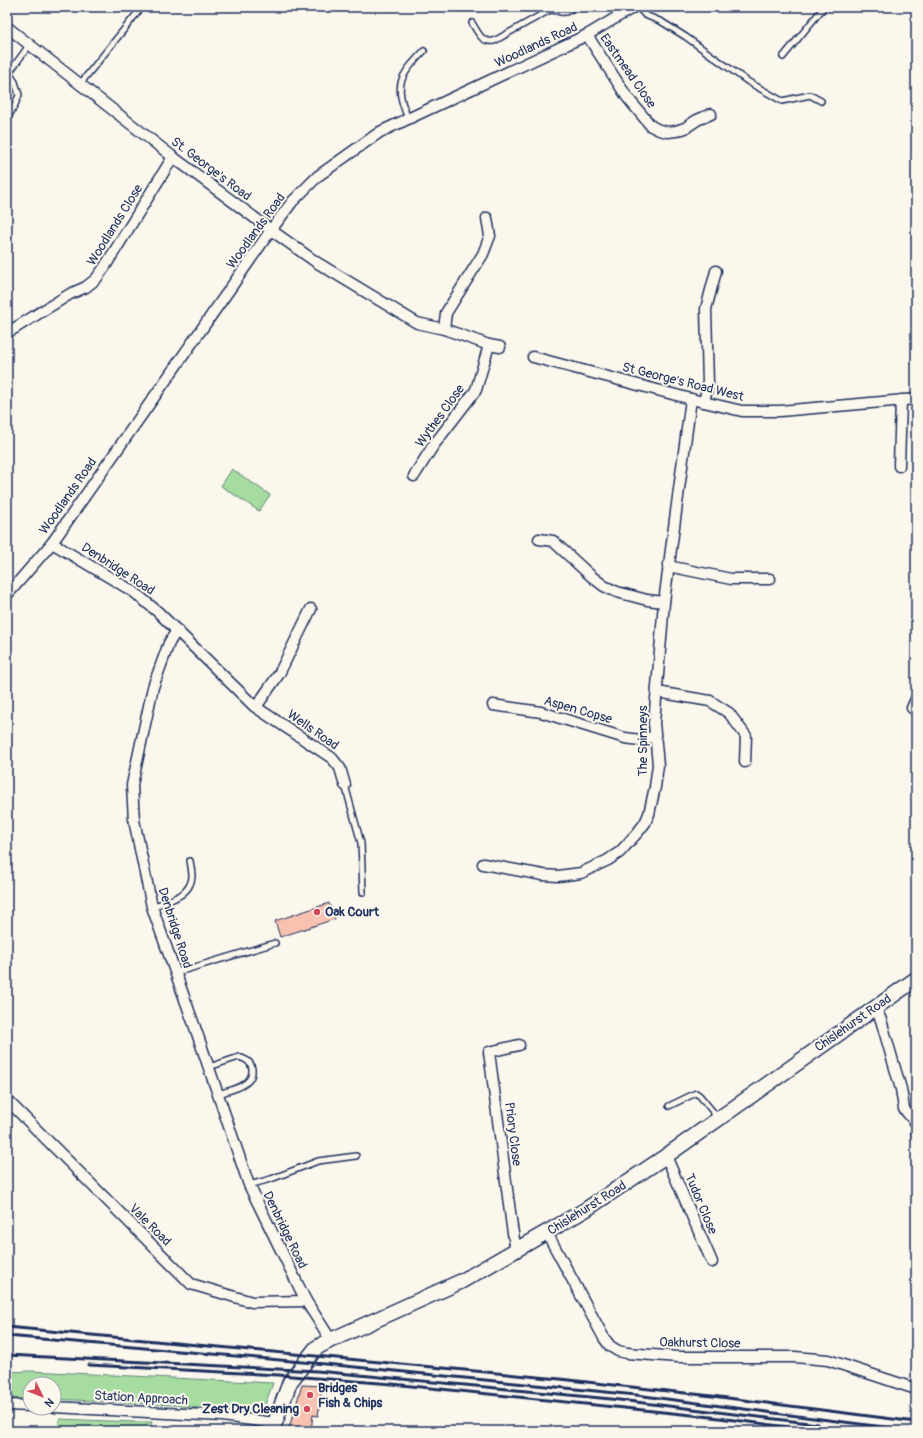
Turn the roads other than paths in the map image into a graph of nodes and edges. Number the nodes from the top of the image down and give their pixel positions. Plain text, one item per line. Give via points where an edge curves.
1 (142, 7) edge
2 (574, 7) edge
3 (824, 7) edge
4 (631, 8) edge
5 (472, 23) dead end
6 (7, 27) edge
7 (587, 35) junction
8 (30, 44) junction
9 (424, 51) dead end
10 (783, 57) dead end
11 (80, 84) junction
12 (822, 101) dead end
13 (711, 114) dead end
14 (408, 118) junction
15 (7, 119) edge
16 (173, 157) junction
17 (486, 218) dead end
18 (271, 230) junction
19 (716, 271) dead end
20 (444, 329) junction
21 (7, 333) edge
22 (489, 345) junction
23 (500, 347) dead end
24 (533, 357) dead end
25 (691, 399) junction
26 (916, 399) edge
27 (901, 400) junction
28 (704, 402) junction
29 (899, 466) dead end
30 (414, 476) dead end
31 (539, 539) dead end
32 (52, 542) junction
33 (668, 566) junction
34 (770, 579) dead end
35 (7, 595) edge
36 (664, 602) junction
37 (311, 609) dead end
38 (177, 630) junction
39 (657, 692) junction
40 (493, 705) dead end
41 (256, 707) junction
42 (655, 736) junction
43 (745, 762) dead end
44 (345, 785) joint
45 (190, 861) dead end
46 (483, 864) dead end
47 (363, 892) dead end
48 (152, 907) junction
49 (275, 943) dead end
50 (175, 973) junction
51 (916, 979) edge
52 (875, 1007) junction
53 (520, 1045) dead end
54 (209, 1067) junction
55 (218, 1094) junction
56 (7, 1100) edge
57 (669, 1106) dead end
58 (719, 1119) junction
59 (916, 1123) edge
60 (916, 1127) edge
61 (916, 1139) edge
62 (356, 1156) dead end
63 (666, 1156) junction
64 (249, 1185) junction
65 (547, 1233) junction
66 (516, 1251) junction
67 (712, 1262) dead end
68 (306, 1301) junction
69 (331, 1340) junction
70 (916, 1389) edge
71 (7, 1405) edge
72 (22, 1406) edge
73 (62, 1407) edge
74 (273, 1427) edge

1 - 11 lane
2 - 5 lane via 562,13 553,9 548,10 489,42 484,40
3 - 10 lane
4 - 7 street, Woodlands Road
4 - 12 lane via 662,22 747,81 782,101 810,95
6 - 8 street, St. George's Road
7 - 13 street, Eastmead Close via 627,97 651,126 659,130 676,132
7 - 14 street, Woodlands Road
8 - 11 street, St. George's Road
8 - 15 lane via 9,73 19,95
9 - 14 lane via 410,66 400,88
11 - 16 street, St. George's Road
14 - 18 street, Woodlands Road via 380,132 318,176 292,202
16 - 18 street, St. George's Road
16 - 21 street, Woodlands Close via 96,279
17 - 20 street via 490,236 446,313
18 - 20 street, St. George's Road via 316,262 417,323
18 - 32 street, Woodlands Road
19 - 28 street via 706,309 708,384
20 - 22 street, St. George's Road
22 - 23 street, St. George's Road
22 - 30 street, Wythes Close via 476,390 433,446
24 - 25 street, St George's Road West
25 - 28 street, St George's Road West
25 - 33 street, The Spinneys
26 - 27 street, St George's Road West
27 - 28 street, St George's Road West via 764,412 742,411
27 - 29 street
31 - 36 street via 553,541 604,586 617,592
32 - 35 street, Woodlands Road
32 - 38 street, Denbridge Road via 134,592
33 - 34 street via 731,579
33 - 36 street, The Spinneys
36 - 39 street, The Spinneys
37 - 41 street via 279,674
38 - 41 street, Wells Road
38 - 48 street, Denbridge Road via 169,643 153,688 132,785 134,820
39 - 42 street, The Spinneys
39 - 43 street, The Spinneys via 710,701 729,712 746,736
40 - 42 street, Aspen Copse via 541,712 625,738 640,740
41 - 44 street, Wells Road via 332,758 340,768
42 - 46 street, The Spinneys via 658,765 656,787 649,814 638,832 614,856 581,873 558,876
44 - 47 lane, Wells Road via 361,843
45 - 48 lane via 192,877 188,890 181,896
48 - 50 street, Denbridge Road
49 - 50 lane
50 - 54 street, Denbridge Road
51 - 52 main road, Chislehurst Road
52 - 58 main road, Chislehurst Road
52 - 59 street via 901,1090 904,1109
53 - 66 street, Priory Close via 489,1052
54 - 55 street, Denbridge Road
54 - 55 lane via 239,1057 247,1060 252,1066 253,1075 248,1082
55 - 64 street, Denbridge Road
56 - 68 street, Vale Road via 191,1284 252,1302
57 - 58 lane via 696,1093
58 - 63 main road, Chislehurst Road
60 - 61 lane
62 - 64 lane via 318,1161
63 - 65 main road, Chislehurst Road
63 - 67 street, Tudor Close
64 - 68 street, Denbridge Road
65 - 66 main road, Chislehurst Road
65 - 70 street, Oakhurst Close via 604,1338 618,1351 678,1357 795,1357 828,1360
66 - 69 main road, Chislehurst Road via 462,1280
68 - 69 street, Denbridge Road
69 - 74 main road, Chislehurst Road via 316,1348 290,1382
71 - 72 street
73 - 74 street, Station Approach via 222,1416

